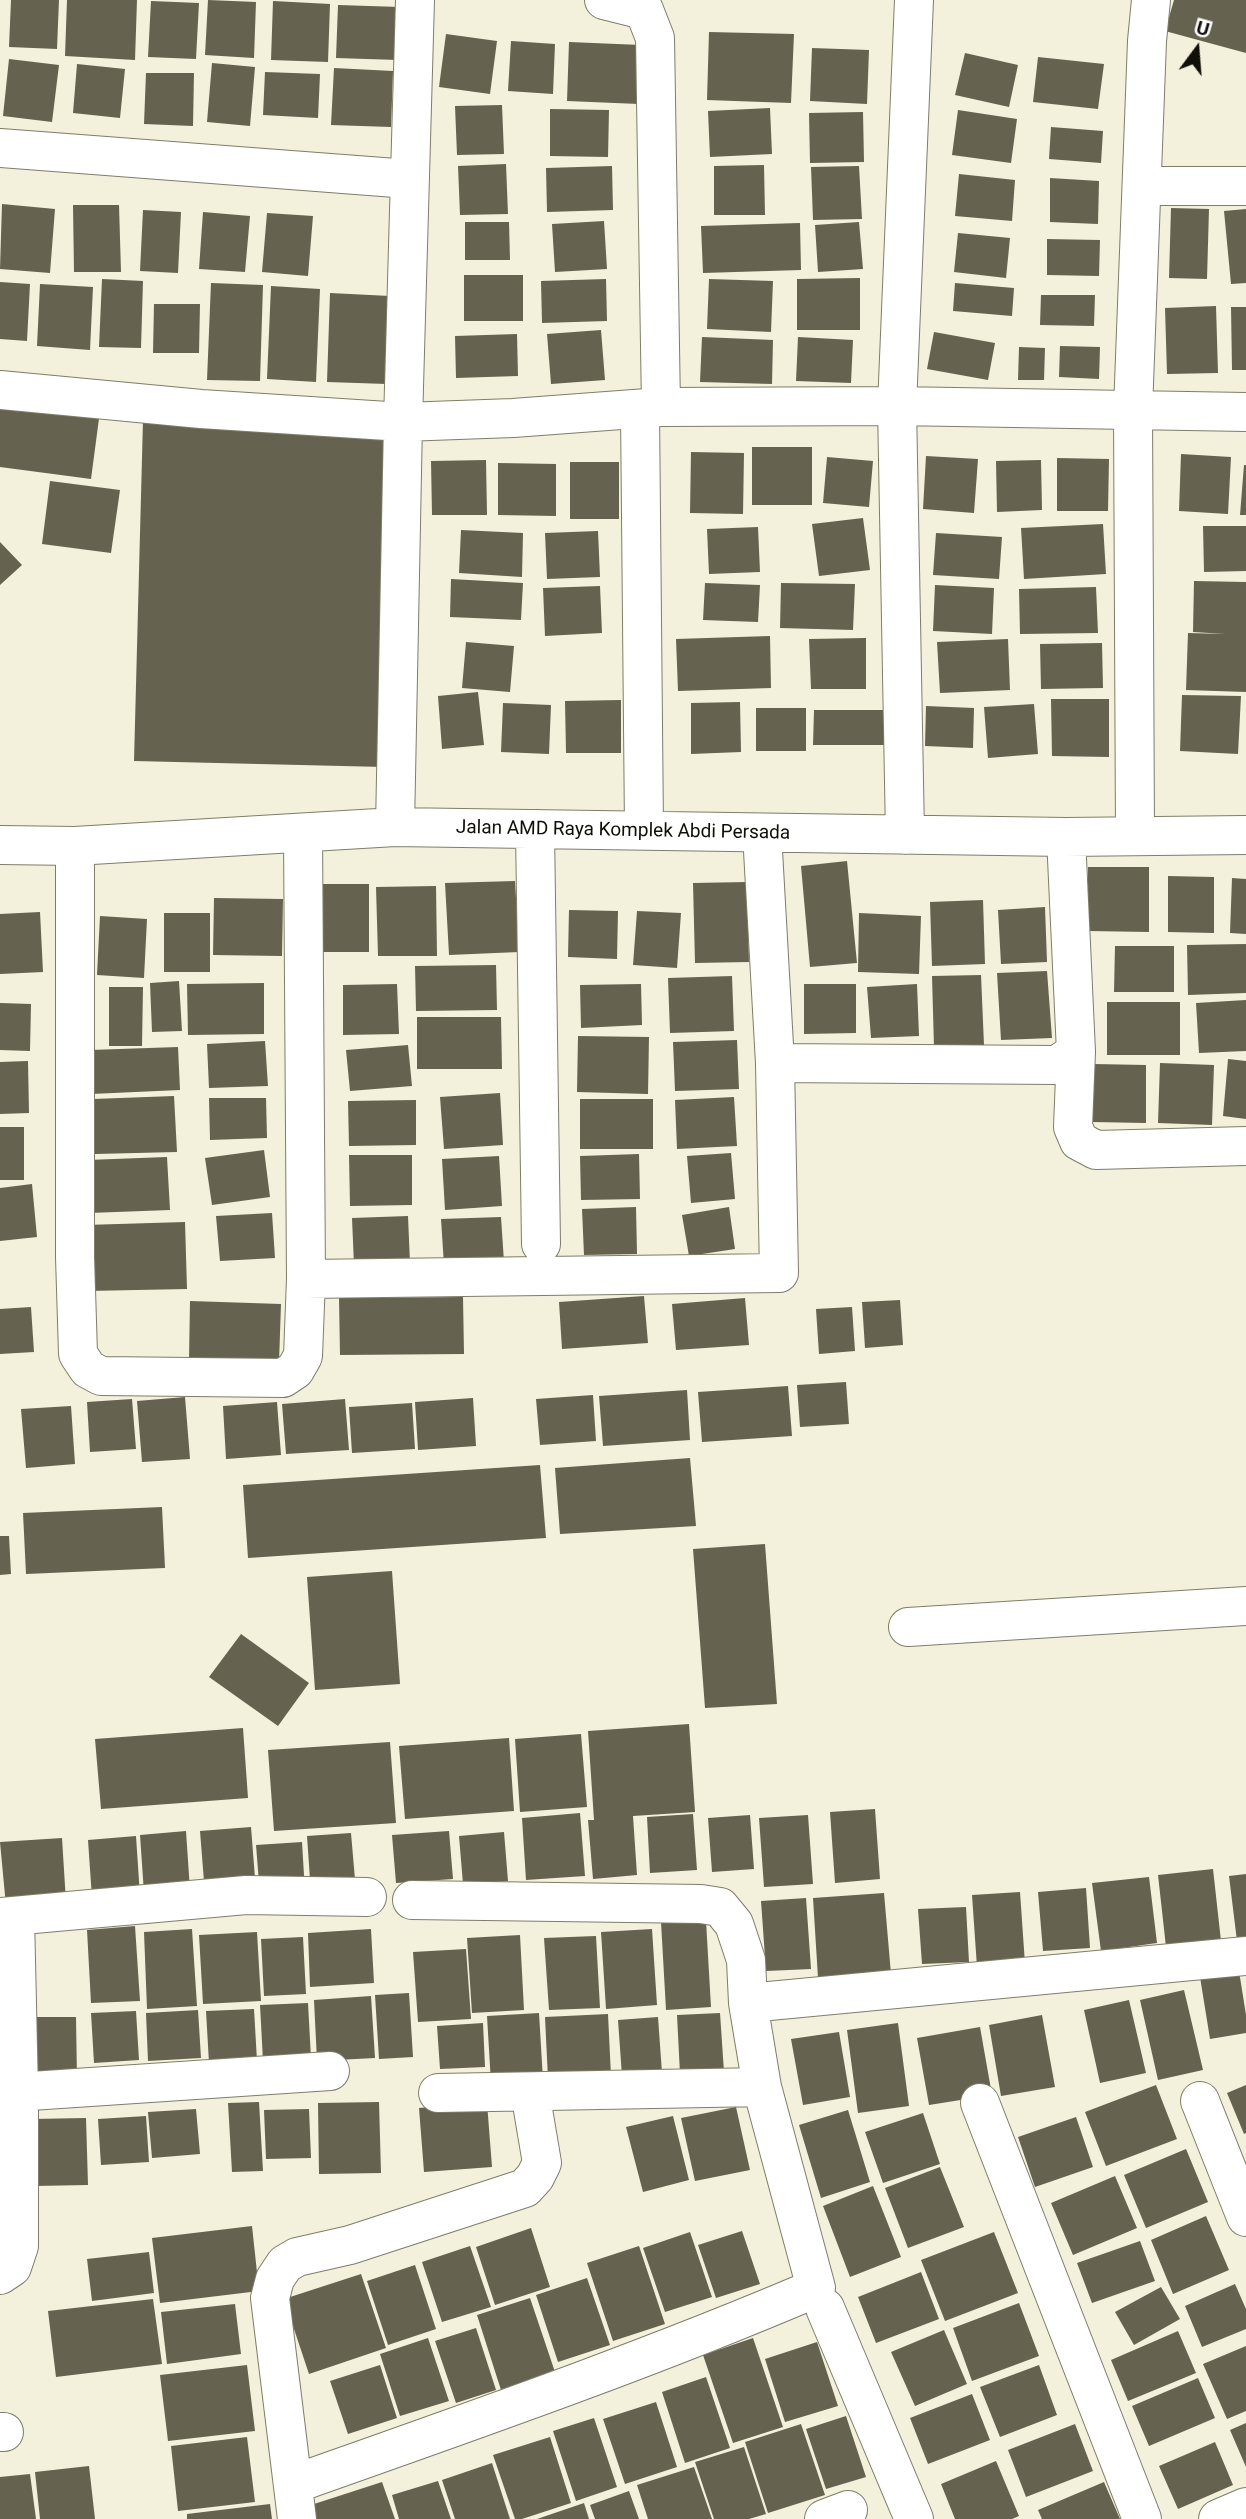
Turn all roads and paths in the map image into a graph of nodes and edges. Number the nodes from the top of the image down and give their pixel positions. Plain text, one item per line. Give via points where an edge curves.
1 (415, 0) edge
2 (604, 0) edge
3 (914, 0) edge
4 (1151, 0) edge
5 (0, 148) edge
6 (409, 179) junction
7 (1142, 186) junction
8 (1246, 186) edge
9 (0, 390) edge
10 (897, 406) junction
11 (650, 408) junction
12 (1133, 410) junction
13 (1246, 412) edge
14 (403, 422) junction
15 (395, 827) junction
16 (535, 830) junction
17 (644, 830) junction
18 (762, 833) junction
19 (303, 834) junction
20 (905, 835) junction
21 (1135, 835) junction
22 (1246, 835) edge
23 (1066, 837) junction
24 (0, 845) edge
25 (75, 846) junction
26 (1076, 1052) junction
27 (775, 1063) junction
28 (1246, 1146) edge
29 (541, 1244) dead end
30 (306, 1279) junction
31 (1246, 1606) edge
32 (908, 1627) dead end
33 (367, 1896) dead end
34 (412, 1900) dead end
35 (8, 1917) edge
36 (1246, 1956) edge
37 (748, 2003) junction
38 (330, 2071) dead end
39 (762, 2087) junction
40 (10, 2092) edge
41 (530, 2092) junction
42 (438, 2094) dead end
43 (1200, 2101) dead end
44 (980, 2103) dead end
45 (1246, 2217) edge
46 (0, 2275) edge
47 (825, 2308) dead end
48 (295, 2501) edge
49 (1246, 2507) edge
50 (914, 2519) edge
51 (1142, 2519) edge
52 (1218, 2519) edge

1 - 6 street
2 - 11 street via 644,10 655,38
3 - 10 street
4 - 7 street
5 - 6 street
6 - 14 street
7 - 8 street
7 - 12 street
9 - 14 street
10 - 11 street
10 - 12 street
10 - 20 street
11 - 14 street
11 - 17 street
12 - 13 street
12 - 21 street
14 - 15 street
15 - 16 street, Jalan AMD Raya Komplek Abdi Persada
15 - 19 street, Jalan AMD Raya Komplek Abdi Persada
16 - 17 street, Jalan AMD Raya Komplek Abdi Persada
16 - 29 street
17 - 18 street, Jalan AMD Raya Komplek Abdi Persada
18 - 20 street, Jalan AMD Raya Komplek Abdi Persada
18 - 27 street
19 - 25 street, Jalan AMD Raya Komplek Abdi Persada
19 - 30 street
20 - 23 street, Jalan AMD Raya Komplek Abdi Persada
21 - 22 street, Jalan AMD Raya Komplek Abdi Persada
21 - 23 street, Jalan AMD Raya Komplek Abdi Persada
23 - 26 street
24 - 25 street, Jalan AMD Raya Komplek Abdi Persada
25 - 30 street via 78,1354 88,1369 101,1376 283,1378 303,1356
26 - 27 street via 1057,1065
26 - 28 street via 1073,1127 1079,1141 1097,1150
27 - 30 street via 779,1273
31 - 32 street
33 - 35 street via 246,1895
34 - 37 street via 720,1907 734,1924 746,1960
35 - 40 street
36 - 37 street
37 - 39 street
38 - 40 street
39 - 41 street
39 - 48 street via 816,2288
40 - 46 street via 19,2246 12,2267
41 - 42 street
41 - 48 street via 542,2163 525,2189 350,2245 297,2257 285,2264 275,2279 270,2298
43 - 45 street
44 - 51 street
47 - 50 street
49 - 52 street

